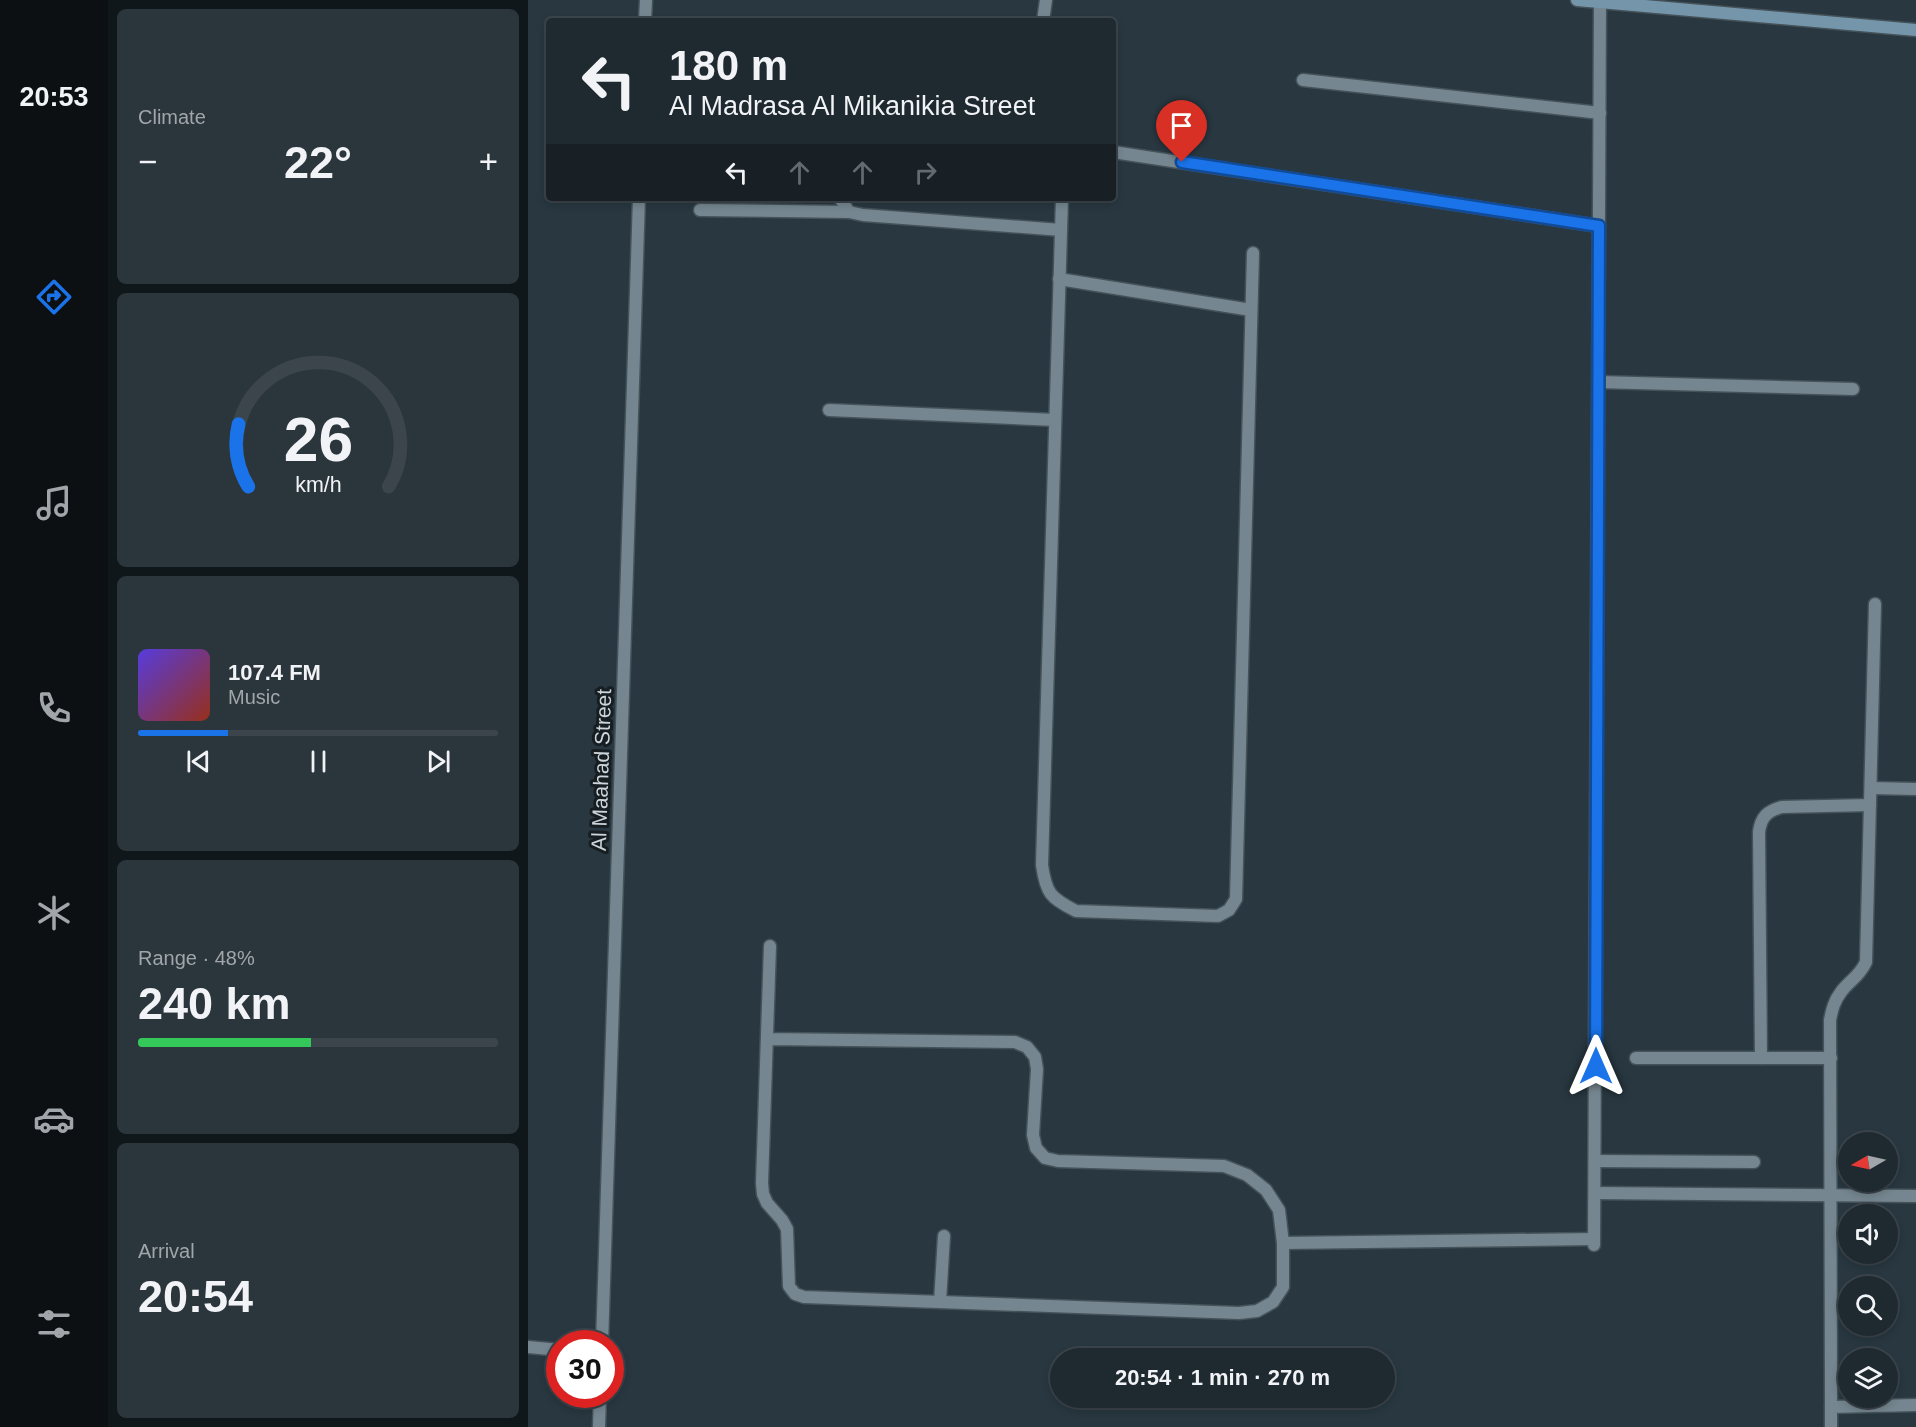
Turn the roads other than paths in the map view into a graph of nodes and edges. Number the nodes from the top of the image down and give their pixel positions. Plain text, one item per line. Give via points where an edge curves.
1 (646, 0) edge
2 (1046, 0) edge
3 (1577, 0) edge
4 (1600, 2) junction
5 (645, 18) edge
6 (1043, 18) edge
7 (1916, 30) edge
8 (1303, 80) dead end
9 (1600, 113) junction
10 (1116, 152) edge
11 (639, 201) edge
12 (842, 201) edge
13 (1062, 201) edge
14 (700, 210) dead end
15 (849, 212) junction
16 (1599, 226) junction
17 (1061, 230) junction
18 (1253, 253) dead end
19 (1059, 279) junction
20 (1251, 310) junction
21 (1599, 382) junction
22 (1853, 388) dead end
23 (829, 410) dead end
24 (1055, 420) junction
25 (1875, 604) dead end
26 (1871, 788) junction
27 (1916, 789) edge
28 (1870, 805) junction
29 (770, 946) dead end
30 (766, 1038) junction
31 (1636, 1058) dead end
32 (1761, 1058) junction
33 (1831, 1058) junction
34 (1596, 1161) junction
35 (1754, 1162) dead end
36 (1595, 1193) junction
37 (1832, 1195) junction
38 (1916, 1196) edge
39 (944, 1236) dead end
40 (1284, 1243) junction
41 (940, 1302) junction
42 (602, 1330) edge
43 (528, 1347) edge
44 (546, 1349) edge
45 (1916, 1405) edge
46 (1831, 1407) junction
47 (600, 1408) edge
48 (599, 1427) edge
49 (1831, 1427) edge

1 - 5 street
2 - 6 street
3 - 4 street
4 - 7 street
4 - 9 street
8 - 9 street
9 - 16 street
10 - 16 street
11 - 42 street, Al Maahad Street
12 - 15 street
13 - 17 street
14 - 15 street
15 - 17 street
16 - 21 street
17 - 19 street
18 - 20 street
19 - 20 street
19 - 24 street
20 - 24 street via 1236,899 1229,910 1218,916 1076,911 1058,902 1045,885 1042,865
21 - 22 street
21 - 34 street
23 - 24 street
25 - 26 street
26 - 27 street
26 - 28 street
28 - 32 street via 1782,807 1770,810 1761,819
28 - 33 street via 1866,962 1833,1006
29 - 30 street
30 - 40 street via 1015,1042 1027,1047 1035,1057 1033,1135 1036,1148 1046,1158 1224,1166 1247,1175 1266,1190 1279,1210
30 - 41 street via 763,1194 787,1229 789,1286 804,1297
31 - 32 street
32 - 33 street
33 - 37 street
34 - 35 street
34 - 36 street
36 - 37 street
36 - 40 street via 1594,1242
37 - 38 street
37 - 46 street
39 - 41 street
40 - 41 street via 1283,1287 1273,1302 1257,1311
43 - 44 street
45 - 46 street
46 - 49 street
47 - 48 street

